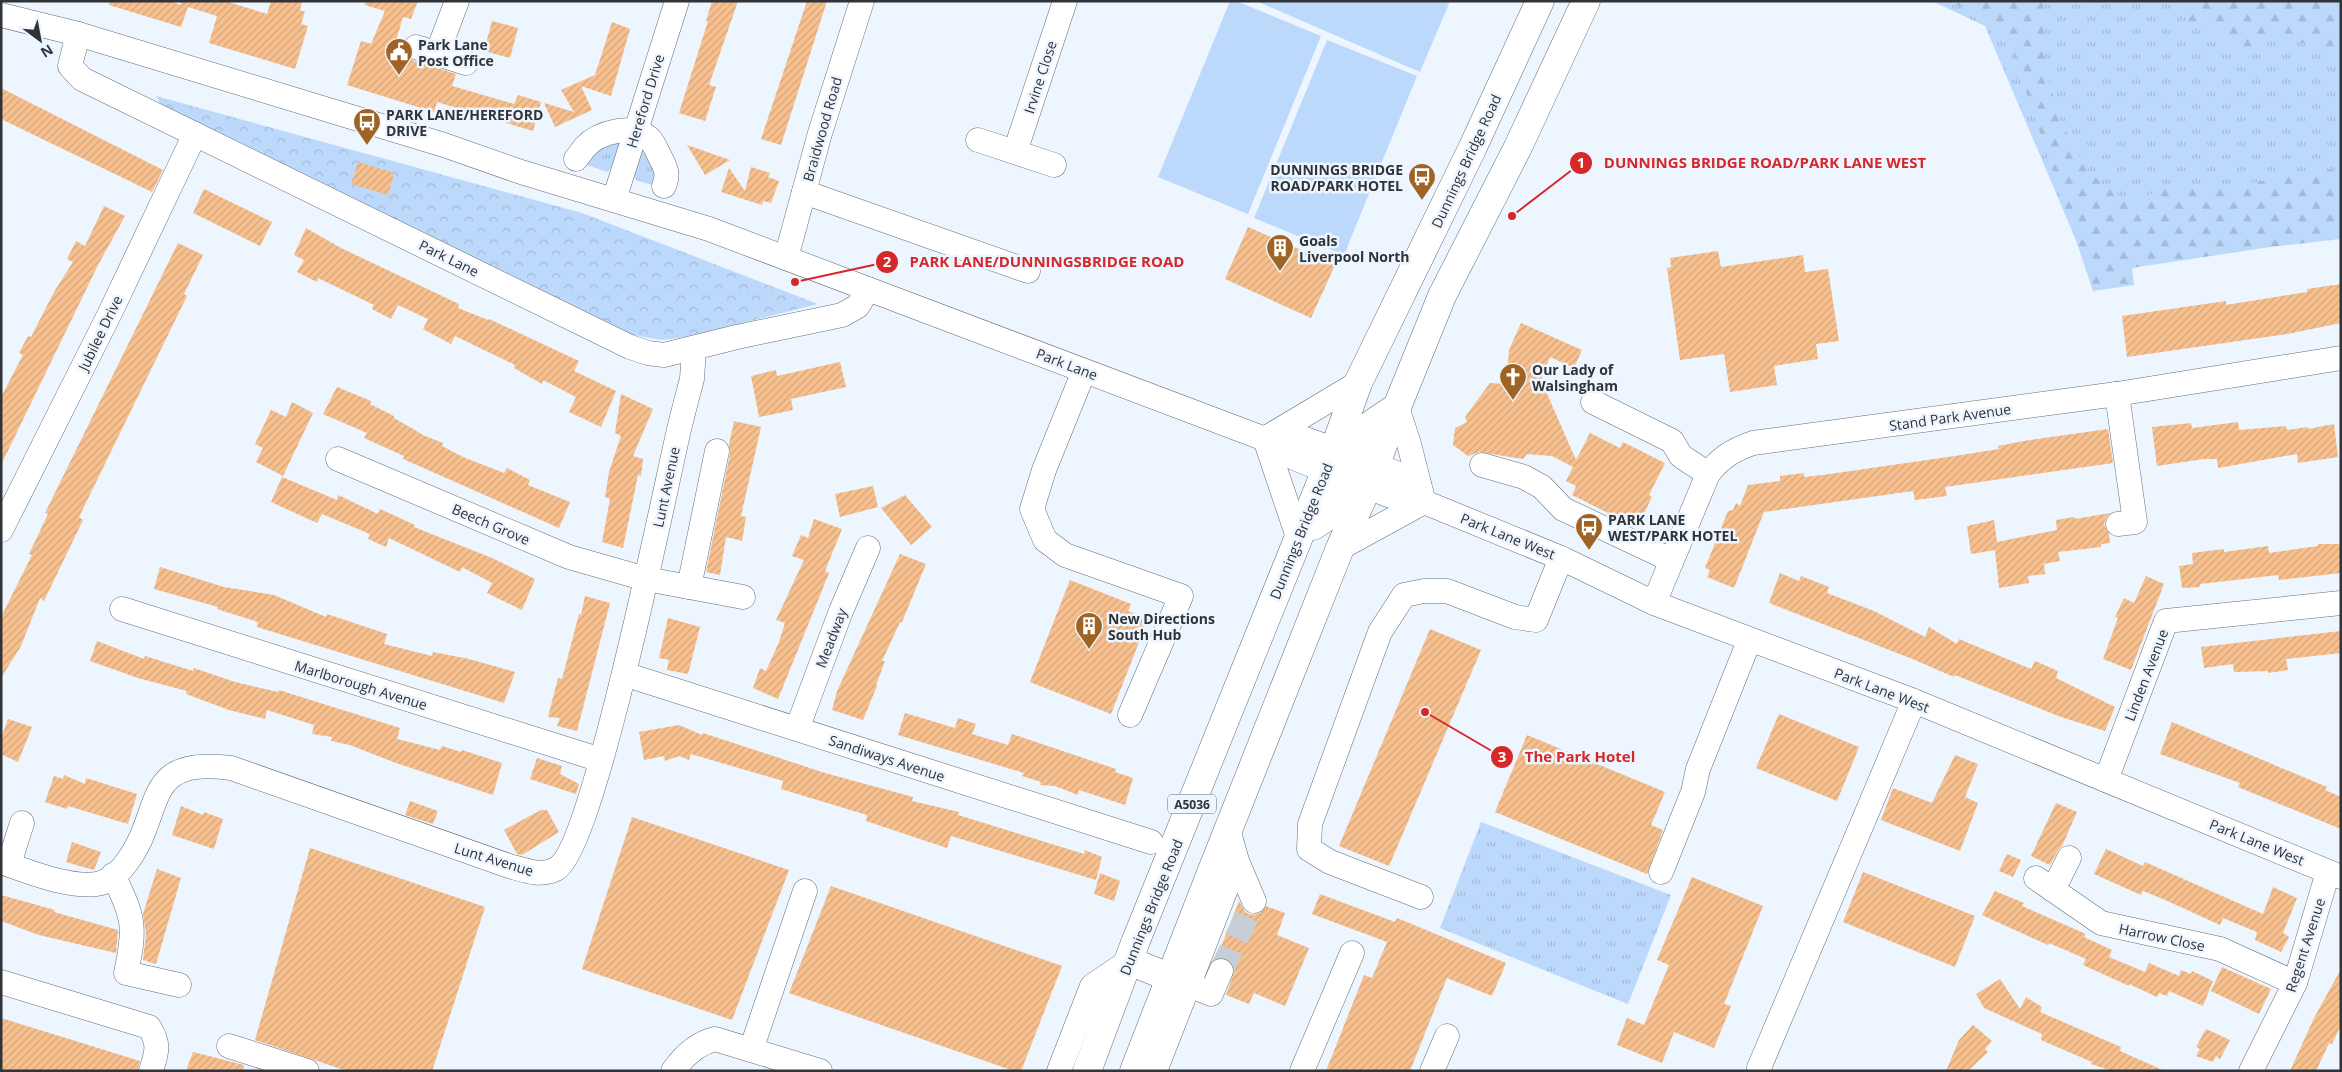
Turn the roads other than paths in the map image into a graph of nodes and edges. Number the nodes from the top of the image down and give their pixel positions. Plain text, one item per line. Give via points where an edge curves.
1 (457, 1) edge
2 (677, 1) edge
3 (862, 1) edge
4 (1065, 1) edge
5 (1540, 1) edge
6 (1586, 1) edge
7 (1, 15) edge
8 (78, 34) junction
9 (466, 63) dead end
10 (636, 131) junction
11 (195, 134) junction
12 (978, 140) dead end
13 (1015, 152) junction
14 (576, 159) dead end
15 (1054, 165) dead end
16 (664, 186) dead end
17 (804, 192) junction
18 (614, 200) junction
19 (786, 258) junction
20 (1028, 270) dead end
21 (868, 289) junction
22 (694, 349) junction
23 (2341, 358) edge
24 (1084, 371) junction
25 (1358, 383) junction
26 (2117, 394) junction
27 (1593, 402) dead end
28 (1397, 406) junction
29 (1265, 439) junction
30 (717, 451) dead end
31 (338, 459) dead end
32 (1482, 465) dead end
33 (1350, 467) junction
34 (1708, 474) junction
35 (1424, 502) junction
36 (2118, 524) dead end
37 (1, 530) edge
38 (1298, 537) junction
39 (868, 548) dead end
40 (1340, 548) junction
41 (1561, 558) junction
42 (1671, 560) junction
43 (646, 579) junction
44 (689, 587) junction
45 (743, 597) dead end
46 (2341, 602) edge
47 (1654, 603) junction
48 (122, 609) dead end
49 (1749, 641) junction
50 (624, 674) junction
51 (1914, 701) junction
52 (1130, 715) dead end
53 (796, 729) junction
54 (601, 760) junction
55 (2106, 780) junction
56 (22, 823) dead end
57 (1228, 829) junction
58 (1151, 842) dead end
59 (2069, 858) dead end
60 (1237, 861) junction
61 (5, 863) edge
62 (1661, 872) dead end
63 (2334, 874) edge
64 (113, 876) junction
65 (805, 891) dead end
66 (1421, 896) dead end
67 (1254, 901) dead end
68 (1352, 953) dead end
69 (1129, 961) junction
70 (1221, 971) tunnel mouth
71 (1179, 981) junction
72 (1, 982) edge
73 (2295, 983) junction
74 (179, 985) dead end
75 (1447, 1036) dead end
76 (229, 1046) dead end
77 (751, 1050) junction
78 (1759, 1068) dead end
79 (152, 1071) edge
80 (307, 1071) edge
81 (673, 1071) edge
82 (820, 1071) edge
83 (1059, 1071) edge
84 (1087, 1071) edge
85 (1134, 1071) edge
86 (1155, 1071) edge
87 (1302, 1071) edge
88 (1432, 1071) edge
89 (2251, 1071) edge

1 - 9 street via 426,50
2 - 10 street, Hereford Drive
3 - 17 street, Braidwood Road
4 - 13 street, Irvine Close
5 - 25 highway, Dunnings Bridge Road / A5036 via 1468,158
6 - 28 highway via 1518,147 1442,296
7 - 8 street, Park Lane
8 - 11 street, Park Lane via 70,66 82,79
8 - 18 street, Park Lane
10 - 14 street via 621,130 594,141
10 - 16 street via 647,136 654,145 667,172
10 - 18 street, Hereford Drive
11 - 22 street, Park Lane via 630,347 648,354 664,355
11 - 37 street, Jubilee Drive
12 - 13 street
13 - 15 street
17 - 19 street, Braidwood Road
17 - 20 street
18 - 19 street, Park Lane via 709,229
19 - 21 street, Park Lane
21 - 22 street, Park Lane via 858,306 842,315
21 - 24 street, Park Lane
22 - 43 street, Lunt Avenue via 692,379
23 - 26 street, Stand Park Avenue
24 - 29 street, Park Lane
24 - 52 street via 1044,470 1032,509 1045,540 1065,555 1181,596
25 - 29 street
25 - 33 highway, Dunnings Bridge Road / A5036
26 - 34 street, Stand Park Avenue via 1753,443 1728,453
26 - 36 street via 2135,522
27 - 34 street via 1672,441 1681,456
28 - 33 highway via 1362,433
28 - 35 street
29 - 33 street, Park Lane via 1294,458
29 - 38 street
30 - 44 street
31 - 43 street, Beech Grove via 569,557
32 - 42 street via 1542,487 1563,509
33 - 35 street, Park Lane West via 1401,475
33 - 38 highway, Dunnings Bridge Road / A5036
33 - 40 highway, Dunnings Bridge Road / A5036
34 - 42 street, Stand Park Avenue
35 - 40 street
35 - 41 street, Park Lane West
38 - 69 highway, Dunnings Bridge Road / A5036
39 - 53 street, Meadway
40 - 57 highway, Dunnings Bridge Road / A5036
41 - 47 street, Park Lane West
41 - 66 street via 1536,620 1515,617 1447,591 1424,590 1404,595 1380,632 1310,824 1308,849 1330,862
42 - 47 street, Stand Park Avenue
43 - 44 street, Beech Grove
43 - 50 street, Lunt Avenue
44 - 45 street, Beech Grove
46 - 55 street, Linden Avenue via 2166,621
47 - 49 street, Park Lane West
48 - 54 street, Marlborough Avenue
49 - 51 street, Park Lane West
49 - 62 street
50 - 53 street, Sandiways Avenue
50 - 54 street, Lunt Avenue
51 - 55 street, Park Lane West
51 - 78 street
53 - 58 street, Sandiways Avenue
54 - 64 street, Lunt Avenue via 568,855 557,869 539,874 231,768 206,765 185,769 162,785 153,800 135,851
55 - 63 street, Park Lane West
56 - 61 street
57 - 60 street
57 - 71 highway, Dunnings Bridge Road / A5036
59 - 73 street, Harrow Close via 2044,884 2101,924 2220,949
60 - 67 street
60 - 71 street
61 - 64 street via 76,884 104,882
63 - 73 street, Regent Avenue
64 - 74 street via 128,906 133,927 126,973
65 - 77 street
68 - 87 street
69 - 71 highway
69 - 83 street via 1092,986
69 - 84 highway, Dunnings Bridge Road / A5036
70 - 71 street via 1211,994
71 - 85 highway, Dunnings Bridge Road / A5036
71 - 86 street
72 - 79 street via 149,1027 157,1046
73 - 89 street, Regent Avenue
75 - 88 street
76 - 80 street
77 - 81 street via 715,1039 705,1042 682,1059
77 - 82 street

